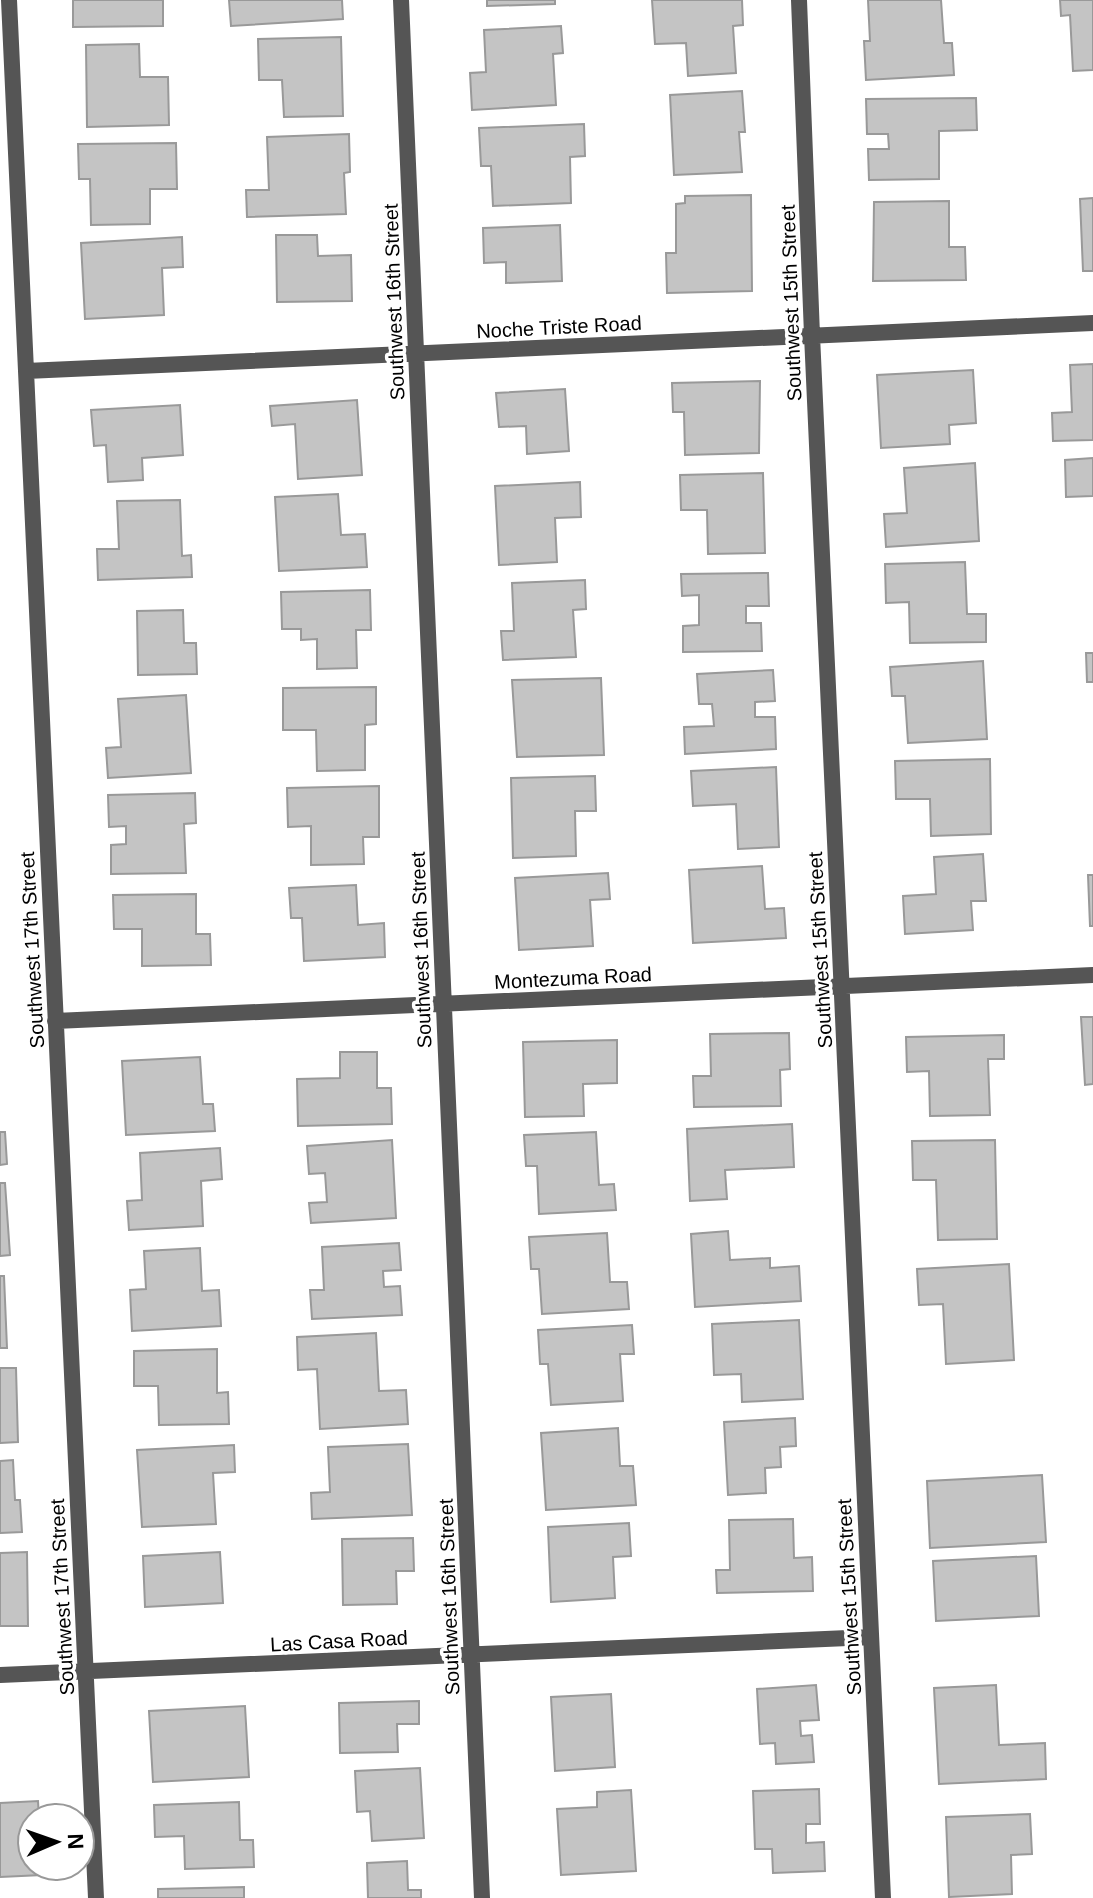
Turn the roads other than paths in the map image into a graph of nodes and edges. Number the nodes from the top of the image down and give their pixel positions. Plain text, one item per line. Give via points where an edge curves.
1 (9, 0) edge
2 (401, 0) edge
3 (799, 0) edge
4 (1093, 323) edge
5 (812, 335) junction
6 (416, 353) junction
7 (26, 371) junction
8 (1093, 975) edge
9 (842, 986) junction
10 (444, 1004) junction
11 (55, 1021) junction
12 (871, 1637) junction
13 (472, 1655) junction
14 (85, 1672) junction
15 (0, 1675) edge
16 (96, 1898) edge
17 (482, 1898) edge
18 (883, 1898) edge

1 - 7 street, Southwest 17th Street
2 - 6 street, Southwest 16th Street
3 - 5 street, Southwest 15th Street
4 - 5 street, Noche Triste Road
5 - 6 street, Noche Triste Road
5 - 9 street, Southwest 15th Street
6 - 7 street, Noche Triste Road
6 - 10 street, Southwest 16th Street
7 - 11 street, Southwest 17th Street
8 - 9 street, Montezuma Road
9 - 10 street, Montezuma Road
9 - 12 street, Southwest 15th Street
10 - 11 street, Montezuma Road
10 - 13 street, Southwest 16th Street
11 - 14 street, Southwest 17th Street
12 - 13 street, Las Casa Road
12 - 18 street, Southwest 15th Street
13 - 14 street, Las Casa Road
13 - 17 street, Southwest 16th Street
14 - 15 street, Las Casa Road
14 - 16 street, Southwest 17th Street

